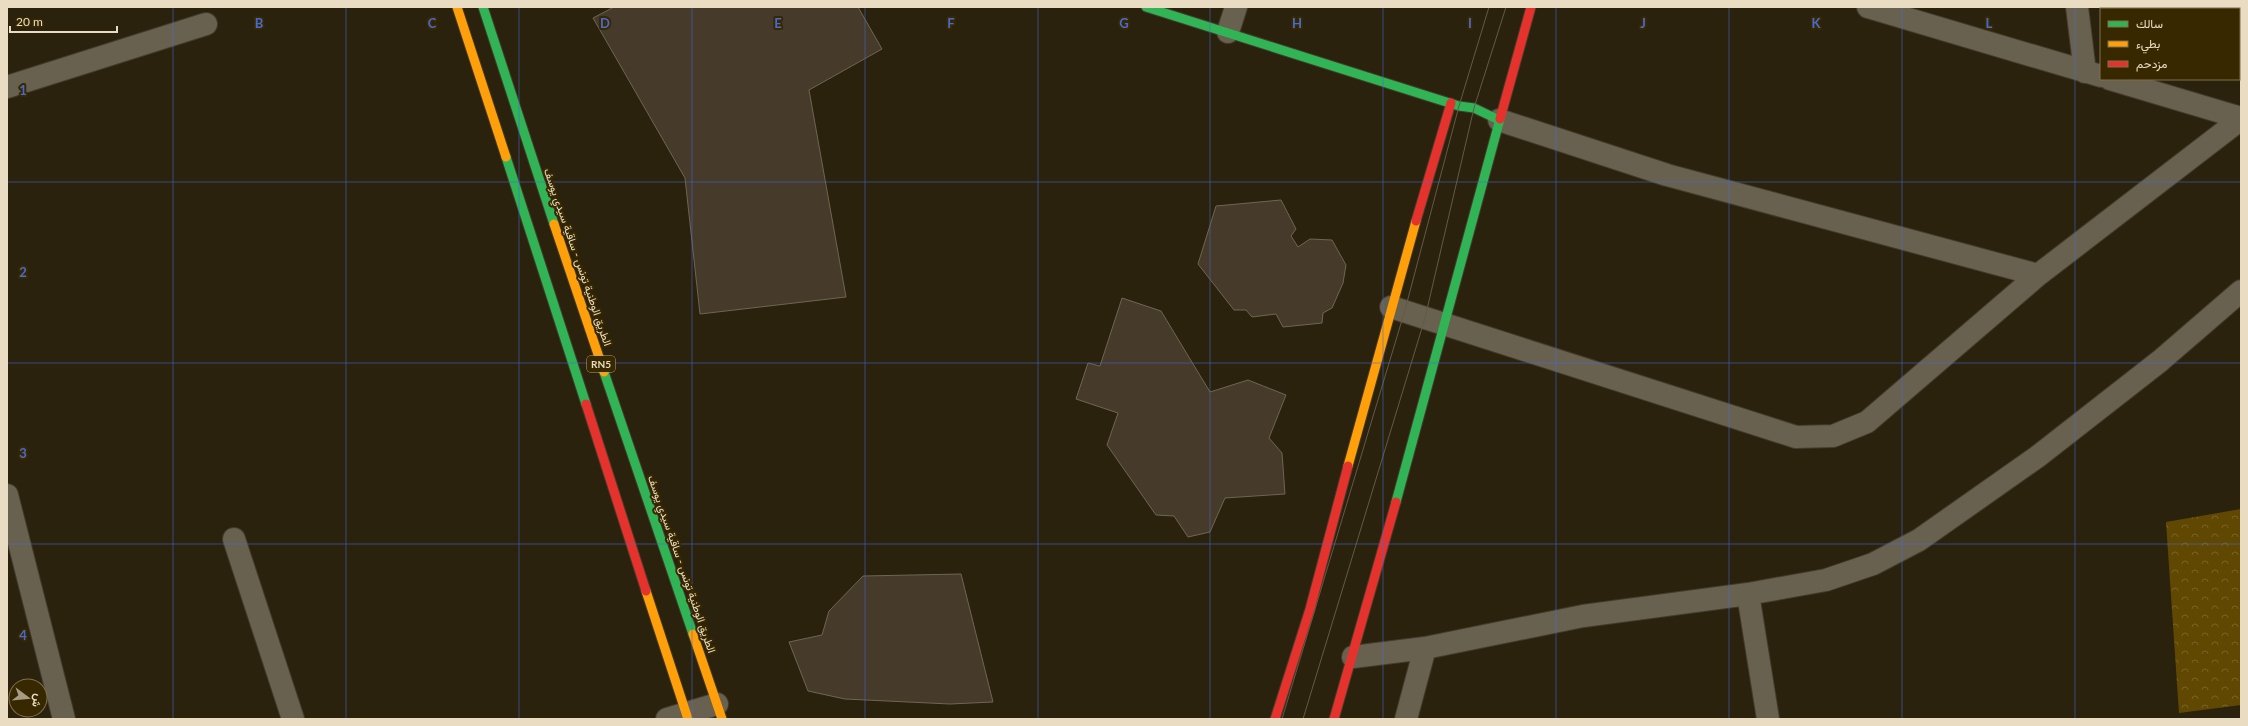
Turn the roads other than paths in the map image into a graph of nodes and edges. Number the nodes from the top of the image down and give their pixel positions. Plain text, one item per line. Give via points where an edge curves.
1 (456, 7) edge
2 (483, 7) edge
3 (1146, 7) edge
4 (1236, 7) edge
5 (1531, 7) edge
6 (1868, 7) edge
7 (2077, 7) edge
8 (1898, 11) edge
9 (206, 24) dead end
10 (1228, 32) junction
11 (2093, 74) edge
12 (2113, 80) edge
13 (7, 87) edge
14 (1451, 103) junction
15 (2241, 119) edge
16 (1499, 120) junction
17 (2038, 275) junction
18 (2241, 291) edge
19 (1391, 307) junction
20 (1444, 323) junction
21 (7, 495) edge
22 (234, 539) dead end
23 (1748, 594) junction
24 (1425, 648) junction
25 (1353, 657) junction
26 (720, 711) edge
27 (680, 717) edge
28 (64, 719) edge
29 (293, 719) edge
30 (1275, 719) edge
31 (1334, 719) edge
32 (1406, 719) edge
33 (1768, 719) edge

1 - 27 main road, RN5
2 - 26 main road, الطريق الوطنية تونس - ساقية سيدي يوسف / RN5 via 555,230
3 - 10 main road
4 - 10 street
5 - 16 main road
6 - 8 street
7 - 11 street
8 - 11 street
9 - 13 street
10 - 14 main road
12 - 15 street
14 - 16 main road via 1474,108
14 - 19 main road
15 - 17 street
16 - 17 street via 1667,175
16 - 20 main road
17 - 20 street via 1867,422 1832,436 1796,437
18 - 23 street via 2160,361 2037,457 1920,540 1873,564 1826,580
19 - 20 street
19 - 30 main road via 1310,609
20 - 25 main road
21 - 28 street
22 - 29 street
23 - 24 street via 1583,616
23 - 33 street
24 - 25 street
24 - 32 street
25 - 31 main road
26 - 27 street

